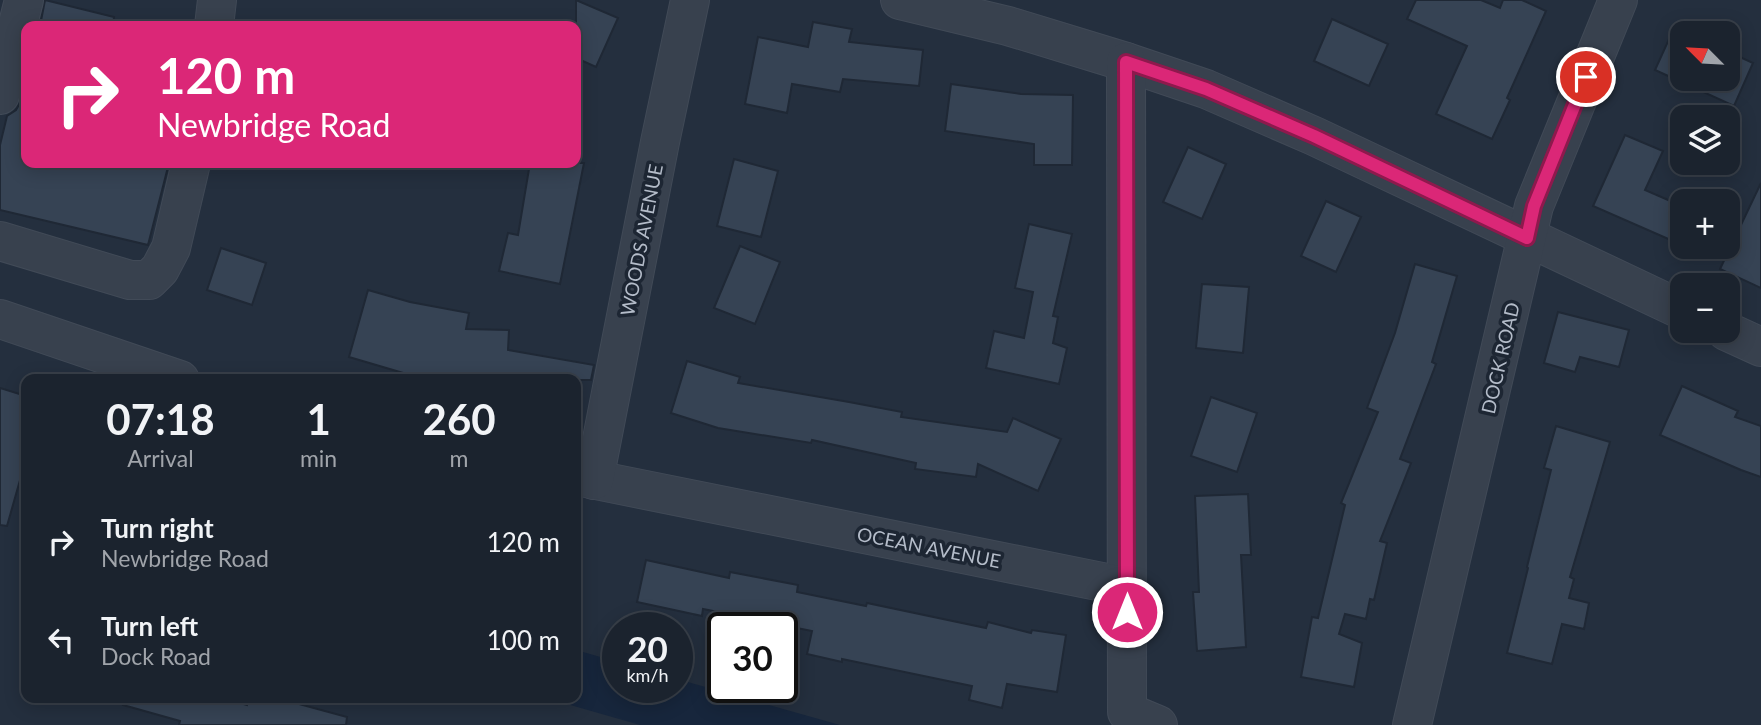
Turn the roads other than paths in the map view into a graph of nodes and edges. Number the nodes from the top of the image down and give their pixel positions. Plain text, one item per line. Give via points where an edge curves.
1 (24, 0) edge
2 (217, 0) edge
3 (690, 0) edge
4 (900, 0) edge
5 (1618, 0) edge
6 (215, 21) edge
7 (1126, 62) junction
8 (0, 95) edge
9 (190, 168) edge
10 (1527, 238) junction
11 (0, 241) edge
12 (1670, 304) edge
13 (0, 319) edge
14 (1740, 337) edge
15 (1761, 347) edge
16 (162, 374) edge
17 (585, 478) edge
18 (1127, 587) junction
19 (1158, 725) edge
20 (1412, 725) edge

1 - 8 street
2 - 6 street
3 - 17 street, WOODS AVENUE
4 - 7 street
5 - 10 street, DOCK ROAD via 1534,206
7 - 10 street via 1206,89 1302,131
7 - 18 street
9 - 11 street via 171,248 149,279 130,280
10 - 12 street
10 - 20 street, DOCK ROAD
13 - 16 street
14 - 15 street
17 - 18 street, OCEAN AVENUE
18 - 19 street via 1127,712

